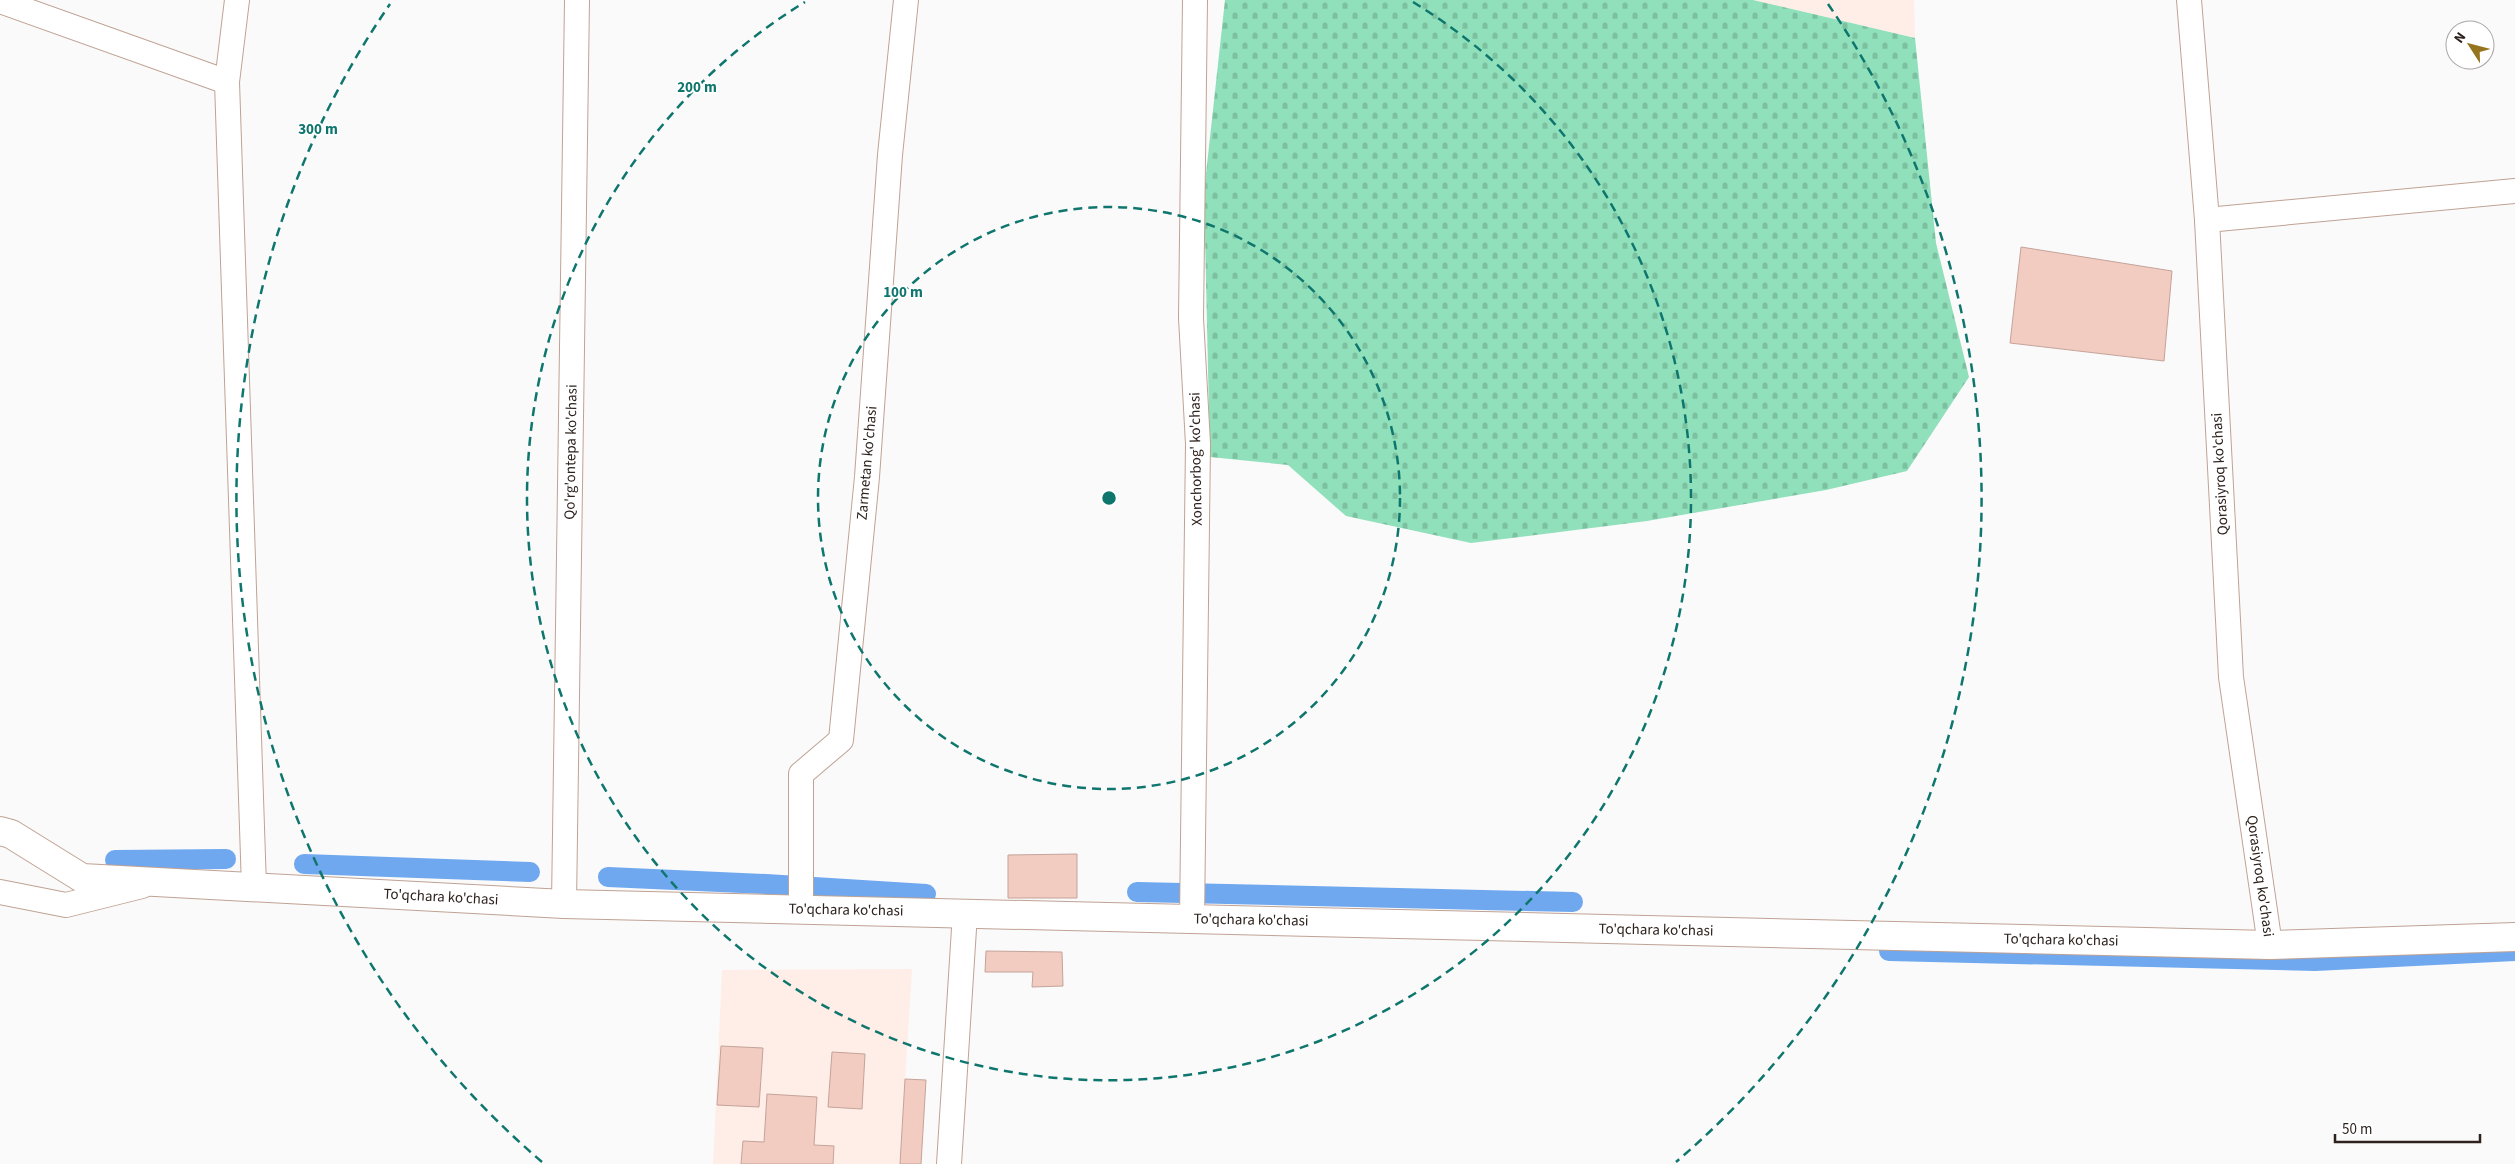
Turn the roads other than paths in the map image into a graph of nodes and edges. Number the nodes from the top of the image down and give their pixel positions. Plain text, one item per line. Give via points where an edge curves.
1 (238, 0) edge
2 (578, 0) edge
3 (906, 0) edge
4 (1196, 0) edge
5 (2189, 0) edge
6 (0, 1) edge
7 (227, 82) junction
8 (2515, 191) edge
9 (2207, 220) junction
10 (0, 831) edge
11 (156, 882) junction
12 (254, 887) junction
13 (0, 892) edge
14 (564, 904) junction
15 (802, 910) junction
16 (965, 913) junction
17 (1192, 919) junction
18 (2515, 937) edge
19 (2270, 945) junction
20 (949, 1164) edge

1 - 7 street
2 - 14 street, Qo'rg'ontepa ko'chasi
3 - 15 street, Zarmetan ko'chasi via 890,155 867,476 841,740 801,774
4 - 17 street, Xonchorbog' ko'chasi via 1191,318 1198,444
5 - 9 street, Qorasiyroq ko'chasi
6 - 7 street
7 - 12 street
8 - 9 street
9 - 19 street, Qorasiyroq ko'chasi via 2231,677
10 - 11 street, To'qchara ko'chasi via 12,834 82,878
11 - 12 street, To'qchara ko'chasi
11 - 13 street via 66,905
12 - 14 street, To'qchara ko'chasi
14 - 15 street, To'qchara ko'chasi
15 - 16 street, To'qchara ko'chasi
16 - 17 street, To'qchara ko'chasi
16 - 20 street
17 - 19 street, To'qchara ko'chasi
18 - 19 street, To'qchara ko'chasi

